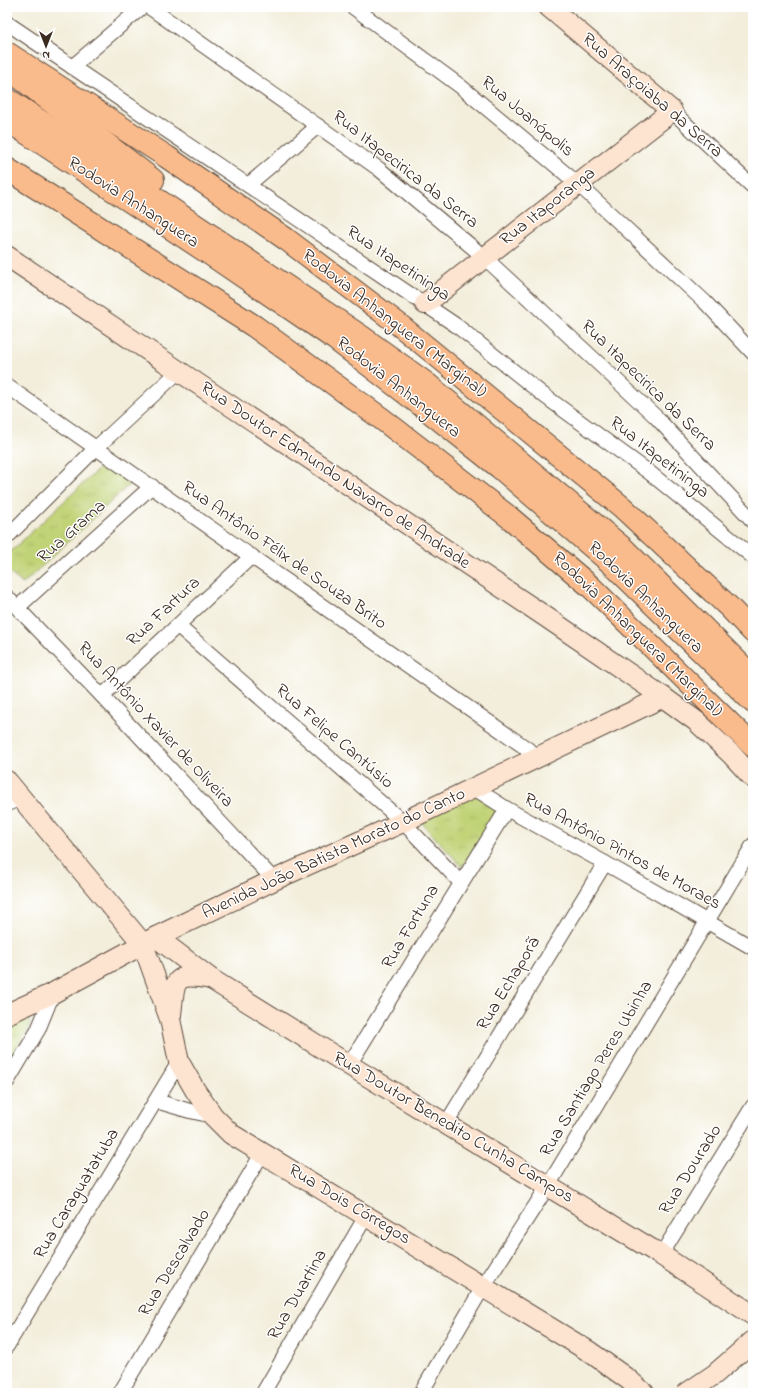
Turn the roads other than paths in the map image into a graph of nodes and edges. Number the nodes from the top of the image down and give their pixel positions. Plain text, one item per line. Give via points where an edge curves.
1 (142, 7) edge
2 (149, 7) edge
3 (353, 7) edge
4 (549, 7) edge
5 (7, 23) edge
6 (7, 53) edge
7 (72, 67) junction
8 (7, 68) edge
9 (7, 99) edge
10 (672, 111) junction
11 (7, 120) edge
12 (318, 126) junction
13 (7, 169) edge
14 (248, 184) junction
15 (578, 184) junction
16 (753, 187) edge
17 (7, 256) edge
18 (484, 257) junction
19 (425, 304) junction
20 (362, 337) junction
21 (753, 353) edge
22 (179, 371) junction
23 (7, 386) edge
24 (96, 448) junction
25 (152, 486) junction
26 (753, 521) edge
27 (7, 537) edge
28 (252, 556) junction
29 (753, 556) edge
30 (7, 597) edge
31 (18, 607) junction
32 (178, 626) junction
33 (753, 632) edge
34 (753, 676) edge
35 (102, 696) junction
36 (663, 697) junction
37 (753, 702) edge
38 (753, 746) edge
39 (539, 757) junction
40 (753, 778) edge
41 (7, 781) edge
42 (474, 788) junction
43 (14, 801) edge
44 (507, 809) junction
45 (403, 822) junction
46 (753, 845) edge
47 (605, 863) junction
48 (274, 880) junction
49 (461, 883) junction
50 (707, 922) junction
51 (150, 941) junction
52 (753, 948) edge
53 (182, 956) junction
54 (154, 972) junction
55 (211, 978) junction
56 (179, 980) junction
57 (53, 993) junction
58 (7, 1014) edge
59 (170, 1019) junction
60 (179, 1062) junction
61 (349, 1065) junction
62 (7, 1082) edge
63 (156, 1101) junction
64 (753, 1106) edge
65 (213, 1116) junction
66 (446, 1124) junction
67 (263, 1152) junction
68 (548, 1186) junction
69 (366, 1216) junction
70 (661, 1255) junction
71 (483, 1287) junction
72 (753, 1316) edge
73 (753, 1341) edge
74 (7, 1346) edge
75 (120, 1393) edge
76 (262, 1393) edge
77 (421, 1393) edge
78 (644, 1393) edge
79 (687, 1393) edge

1 - 7 street
2 - 12 street, Rua Itapecirica da Serra
3 - 15 street, Rua Joanópolis via 460,86
4 - 10 street, Rua Araçoiaba da Serra
5 - 7 street, Rua Itapetininga
6 - 33 highway, Rodovia Anhanguera (Marginal) via 167,157 280,235 396,323 622,507
7 - 14 street, Rua Itapetininga
8 - 20 highway
9 - 20 highway, Rodovia Anhanguera
10 - 15 street, Rua Itaporanga
10 - 16 street, Rua Araçoiaba da Serra
11 - 37 highway, Rodovia Anhanguera via 335,339 421,405 499,467 612,564
12 - 14 street
12 - 18 street, Rua Itapecirica da Serra via 378,169
13 - 38 highway, Rodovia Anhanguera (Marginal) via 254,326 382,419 509,518 591,587
14 - 19 street, Rua Itapetininga
15 - 18 street, Rua Itaporanga
15 - 21 street, Rua Joanópolis via 705,302
17 - 22 street, Rua Doutor Edmundo Navarro de Andrade
18 - 19 street, Rua Itaporanga
18 - 26 street, Rua Itapecirica da Serra via 655,416
19 - 29 street, Rua Itapetininga via 650,473
20 - 34 highway, Rodovia Anhanguera via 427,384 624,549
22 - 24 street
22 - 36 street, Rua Doutor Edmundo Navarro de Andrade
23 - 24 street, Rua Antônio Félix de Souza Brito
24 - 25 street, Rua Antônio Félix de Souza Brito
24 - 27 street
25 - 28 street, Rua Antônio Félix de Souza Brito
25 - 31 street, Rua Grama
28 - 32 street, Rua Fartura
28 - 39 street, Rua Antônio Félix de Souza Brito
30 - 31 street, Rua Antônio Xavier de Oliveira
31 - 35 street, Rua Antônio Xavier de Oliveira
32 - 35 street, Rua Fartura
32 - 45 street, Rua Felipe Cantúsio
35 - 48 street, Rua Antônio Xavier de Oliveira
36 - 39 street, Avenida João Batista Morato do Canto
36 - 40 street, Rua Doutor Edmundo Navarro de Andrade via 696,721
39 - 42 street, Avenida João Batista Morato do Canto
41 - 43 street
42 - 44 street, Rua Antônio Pintos de Moraes
42 - 45 street, Avenida João Batista Morato do Canto
43 - 51 street
44 - 47 street, Rua Antônio Pintos de Moraes
44 - 49 street, Rua Fortuna
45 - 48 street, Avenida João Batista Morato do Canto
45 - 49 street, Rua Felipe Cantúsio
46 - 50 street, Rua Santiago Peres Ubinha
47 - 50 street, Rua Antônio Pintos de Moraes
47 - 66 street, Rua Echaporã
48 - 51 street, Avenida João Batista Morato do Canto
49 - 61 street, Rua Fortuna
50 - 52 street, Rua Antônio Pintos de Moraes
50 - 68 street, Rua Santiago Peres Ubinha
51 - 53 street, Rua Doutor Benedito Cunha Campos
51 - 54 street, Rua Dois Córregos
51 - 57 street, Avenida João Batista Morato do Canto
53 - 55 street, Rua Doutor Benedito Cunha Campos
53 - 56 street
54 - 56 street via 171,981
54 - 59 street, Rua Dois Córregos
55 - 56 street via 189,976
55 - 61 street, Rua Doutor Benedito Cunha Campos
56 - 59 street via 173,992
57 - 58 street, Avenida João Batista Morato do Canto
57 - 62 street via 38,1030
59 - 60 street, Rua Dois Córregos
60 - 63 street, Rua Caraguatatuba
60 - 65 street, Rua Dois Córregos
61 - 66 street, Rua Doutor Benedito Cunha Campos
63 - 65 street
63 - 74 street, Rua Caraguatatuba
64 - 70 street, Rua Dourado
65 - 67 street, Rua Dois Córregos via 231,1134
66 - 68 street, Rua Doutor Benedito Cunha Campos
67 - 69 street, Rua Dois Córregos
67 - 75 street, Rua Descalvado
68 - 70 street, Rua Doutor Benedito Cunha Campos
68 - 71 street, Rua Santiago Peres Ubinha
69 - 71 street, Rua Dois Córregos
69 - 76 street, Rua Duartina
70 - 72 street, Rua Doutor Benedito Cunha Campos
71 - 77 street, Rua Santiago Peres Ubinha
71 - 78 street, Rua Dois Córregos via 590,1352
73 - 79 street via 716,1374

